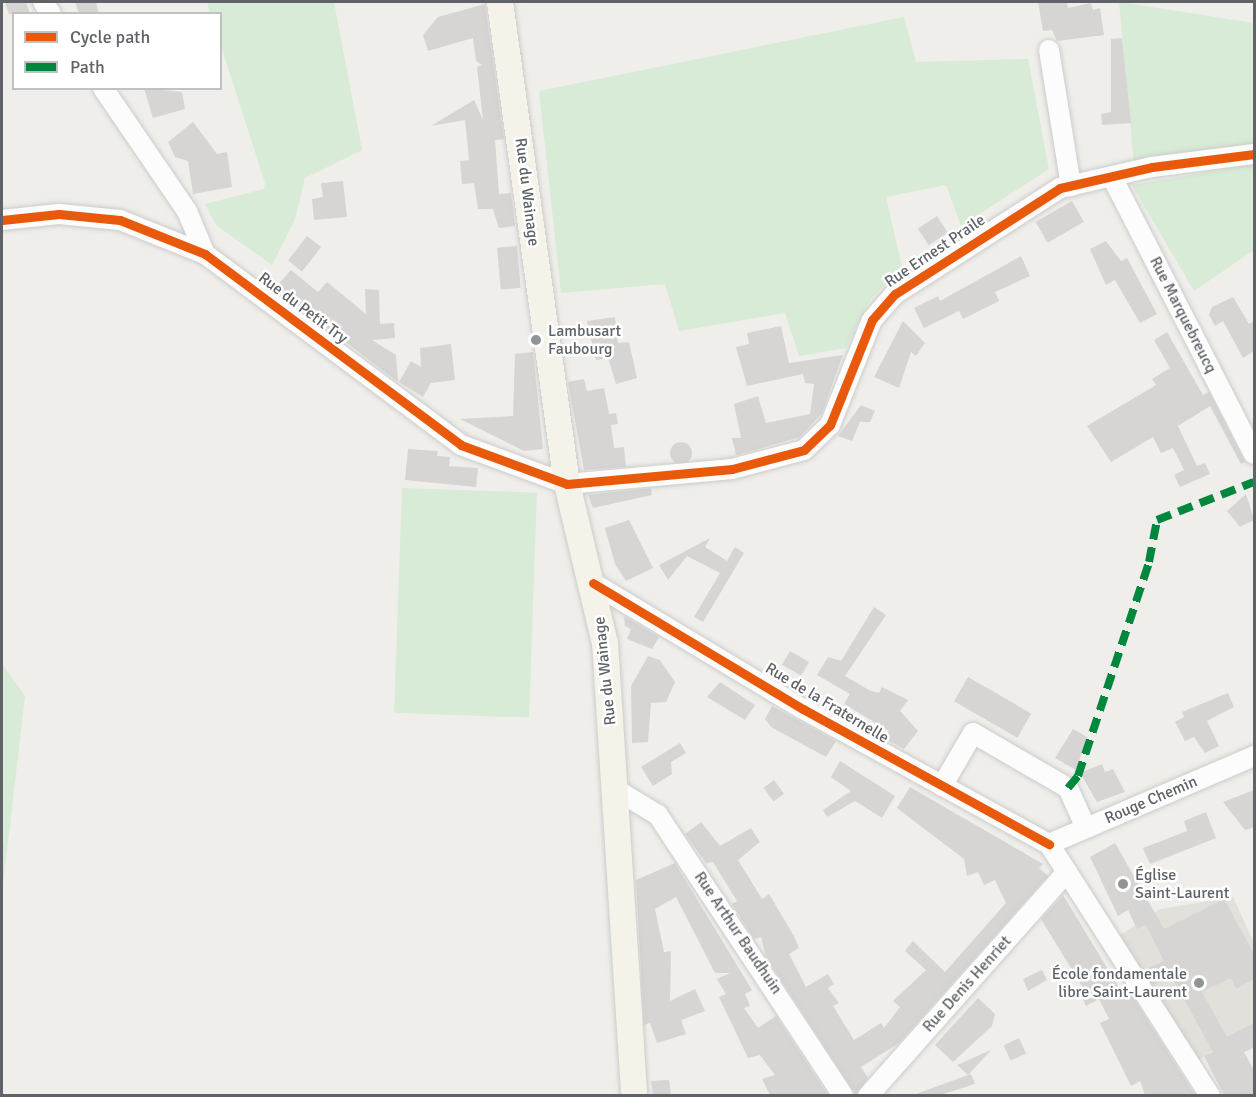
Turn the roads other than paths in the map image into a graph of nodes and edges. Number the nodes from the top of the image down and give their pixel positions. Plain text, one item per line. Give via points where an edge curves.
1 (500, 2) edge
2 (1049, 50) dead end
3 (104, 90) edge
4 (1254, 154) edge
5 (1112, 177) junction
6 (1071, 186) junction
7 (2, 220) edge
8 (206, 254) junction
9 (1254, 454) edge
10 (567, 484) junction
11 (593, 582) junction
12 (1254, 756) edge
13 (942, 786) junction
14 (615, 789) junction
15 (1086, 828) junction
16 (1048, 844) junction
17 (1067, 872) junction
18 (633, 1095) edge
19 (843, 1095) edge
20 (868, 1095) edge
21 (1210, 1095) edge

1 - 10 main road, Rue du Wainage
2 - 6 street
3 - 8 street, Rue du Petit Try via 187,211
4 - 5 street, Rue Ernest Praile
5 - 6 street, Rue Ernest Praile
5 - 9 street, Rue Marquebreucq
6 - 10 street, Rue Ernest Praile via 895,294 872,321 830,425 804,450 732,469
7 - 8 street, Rue du Petit Try via 59,214 120,220
8 - 10 street, Rue du Petit Try via 461,445
10 - 11 main road, Rue du Wainage
11 - 13 street, Rue de la Fraternelle
11 - 14 main road, Rue du Wainage via 605,643
12 - 15 street, Rouge Chemin
13 - 15 street via 973,733 1068,788
13 - 16 street, Rue de la Fraternelle
14 - 18 main road, Rue du Wainage
14 - 19 street, Rue Arthur Baudhuin via 658,815
15 - 16 street, Rouge Chemin
16 - 17 street
17 - 20 street, Rue Denis Henriet
17 - 21 street

